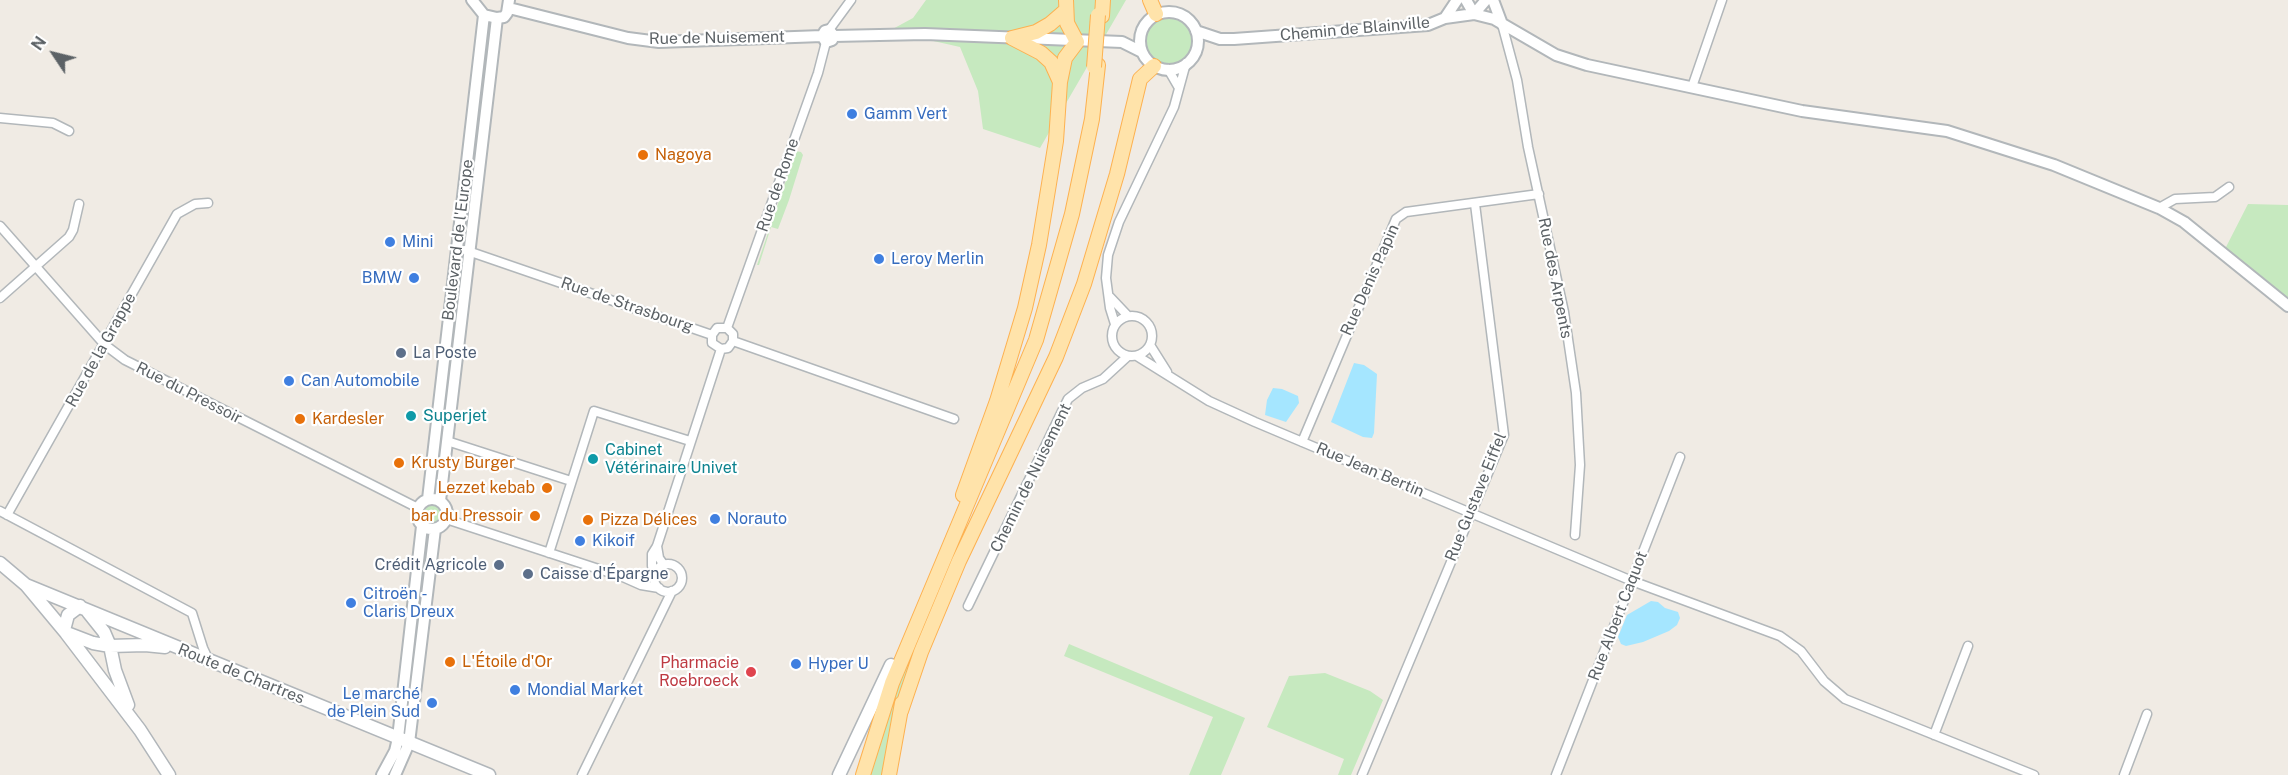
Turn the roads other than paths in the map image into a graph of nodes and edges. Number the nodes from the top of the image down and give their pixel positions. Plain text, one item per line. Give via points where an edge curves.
1 (472, 0) edge
2 (851, 0) edge
3 (1101, 0) edge
4 (1150, 0) edge
5 (1457, 0) edge
6 (1466, 0) edge
7 (1486, 0) edge
8 (1493, 0) edge
9 (1722, 0) edge
10 (509, 4) edge
11 (1066, 5) edge
12 (1156, 14) junction
13 (1474, 14) junction
14 (484, 15) junction
15 (497, 18) junction
16 (1445, 18) junction
17 (1502, 24) junction
18 (1142, 29) junction
19 (1196, 31) junction
20 (828, 36) junction
21 (1012, 38) junction
22 (1220, 39) junction
23 (1077, 42) junction
24 (1122, 42) junction
25 (1196, 51) junction
26 (1142, 52) junction
27 (1186, 63) junction
28 (1096, 66) junction
29 (1161, 67) junction
30 (1060, 82) junction
31 (1692, 87) junction
32 (1179, 88) junction
33 (0, 118) edge
34 (69, 130) dead end
35 (2229, 187) dead end
36 (1539, 194) junction
37 (208, 203) dead end
38 (79, 204) dead end
39 (1475, 204) junction
40 (2159, 208) junction
41 (1072, 214) junction
42 (0, 226) edge
43 (457, 248) junction
44 (470, 250) junction
45 (35, 266) junction
46 (1108, 294) junction
47 (0, 298) edge
48 (2288, 306) edge
49 (1128, 316) junction
50 (1115, 324) junction
51 (728, 328) junction
52 (712, 335) junction
53 (733, 341) junction
54 (105, 345) junction
55 (1150, 345) junction
56 (721, 350) junction
57 (1117, 350) junction
58 (1133, 356) junction
59 (1113, 368) junction
60 (1171, 377) junction
61 (954, 419) dead end
62 (447, 441) junction
63 (690, 441) junction
64 (1302, 442) junction
65 (1680, 457) dead end
66 (571, 482) junction
67 (963, 495) junction
68 (428, 499) junction
69 (440, 501) junction
70 (418, 508) junction
71 (4, 513) edge
72 (1473, 513) junction
73 (447, 519) junction
74 (422, 526) junction
75 (435, 529) junction
76 (1575, 535) dead end
77 (657, 546) junction
78 (549, 553) junction
79 (0, 563) edge
80 (664, 565) junction
81 (656, 573) junction
82 (623, 577) junction
83 (1632, 581) junction
84 (26, 585) junction
85 (665, 590) junction
86 (968, 606) dead end
87 (83, 608) junction
88 (65, 631) junction
89 (134, 645) junction
90 (110, 646) junction
91 (1968, 646) dead end
92 (181, 650) junction
93 (209, 660) junction
94 (891, 665) junction
95 (115, 670) junction
96 (405, 672) junction
97 (98, 674) junction
98 (417, 674) junction
99 (901, 711) junction
100 (2147, 714) dead end
101 (141, 730) junction
102 (1934, 735) junction
103 (404, 740) junction
104 (169, 775) edge
105 (382, 775) edge
106 (395, 775) edge
107 (489, 775) edge
108 (582, 775) edge
109 (838, 775) edge
110 (856, 775) edge
111 (863, 775) edge
112 (889, 775) edge
113 (1362, 775) edge
114 (1556, 775) edge
115 (2034, 775) edge
116 (2124, 775) edge

1 - 14 street
2 - 20 street
3 - 28 main road, bridge
4 - 12 main road
5 - 16 street
6 - 13 street
7 - 13 street
8 - 17 street
9 - 31 street
10 - 15 street via 504,17
10 - 20 street, Rue de Nuisement via 628,38 659,42
11 - 21 main road via 1050,24
11 - 23 main road via 1068,28
12 - 18 street
12 - 19 street via 1175,12 1192,22
13 - 16 street, Chemin de Blainville
13 - 17 street, Chemin de Blainville
14 - 15 street
14 - 43 street, Boulevard de l'Europe
15 - 44 street, Boulevard de l'Europe
16 - 22 street, Chemin de Blainville via 1428,25
17 - 31 street, Chemin de Blainville via 1556,55
17 - 36 street, Rue des Arpents
18 - 24 street
18 - 26 street
19 - 22 street, Chemin de Blainville
19 - 25 street
20 - 21 street, Rue de Nuisement via 925,34
20 - 51 street, Rue de Rome
21 - 23 street, Rue de Nuisement
21 - 30 main road via 1051,62
22 - 25 street, Chemin de Blainville
23 - 24 street, Rue de Nuisement
23 - 30 main road via 1065,58
24 - 26 street, Rue de Nuisement
25 - 27 street
26 - 29 street via 1147,60
27 - 29 street via 1179,68
27 - 32 street
28 - 41 main road via 1092,119
28 - 67 main road via 1070,201 1042,300 1003,406
29 - 32 street
29 - 99 main road via 1140,79 1117,174 1080,294 1056,357 959,561
30 - 67 main road via 1050,190 1025,308
31 - 40 street, Chemin de Blainville via 1802,111 1947,131 2054,165
32 - 46 street via 1119,222 1108,255
33 - 34 street via 53,123
35 - 40 street via 2215,197 2175,200
36 - 39 street, Rue Denis Papin
36 - 76 street, Rue des Arpents via 1564,312 1576,393 1580,465
37 - 54 street, Rue de la Grappe via 195,204 177,214
38 - 45 street via 69,237
39 - 64 street, Rue Denis Papin via 1406,212 1396,219
39 - 72 street, Rue Gustave Eiffel via 1504,435
40 - 48 street, Chemin de Blainville via 2184,222
41 - 99 main road via 1068,244 1041,339 915,654
41 - 111 main road via 1036,340 892,683
42 - 45 street, Rue du Pressoir
43 - 44 street, Rue de Strasbourg
43 - 68 street, Boulevard de l'Europe
44 - 52 street, Rue de Strasbourg
44 - 62 street, Boulevard de l'Europe
45 - 47 street
45 - 54 street, Rue du Pressoir
46 - 49 street
46 - 50 street
49 - 50 street
49 - 55 street via 1139,316 1148,323
50 - 57 street via 1111,335
51 - 52 street via 717,328
51 - 53 street
52 - 56 street, Rue de Strasbourg via 712,343
53 - 56 street
53 - 61 street
54 - 70 street, Rue du Pressoir via 145,371
54 - 71 street, Rue de la Grappe
55 - 58 street
55 - 60 street, Rue Jean Bertin
56 - 63 street
57 - 58 street
57 - 59 street
58 - 59 street, Chemin de Nuisement
58 - 60 street, Rue Jean Bertin
59 - 86 street, Chemin de Nuisement via 1103,380 1068,399
60 - 64 street, Rue Jean Bertin via 1209,400
62 - 66 street
62 - 69 street, Boulevard de l'Europe
63 - 66 street via 594,411
63 - 77 street
64 - 72 street, Rue Jean Bertin
65 - 83 street, Rue Albert Caquot
66 - 78 street
67 - 94 main road
68 - 69 street
68 - 70 street
69 - 73 street, Boulevard de l'Europe
70 - 74 street via 417,518
71 - 93 street via 192,613
72 - 83 street, Rue Jean Bertin
72 - 113 street, Rue Gustave Eiffel
73 - 75 street
73 - 78 street
74 - 75 street
74 - 96 street
75 - 98 street
77 - 80 street
77 - 81 street via 651,560
78 - 82 street
79 - 84 main road
80 - 81 street
80 - 85 street via 673,565 681,574 679,586
81 - 82 street
81 - 85 street via 655,581
82 - 85 street
83 - 102 street, Rue Jean Bertin via 1780,636 1801,651 1824,681 1845,699
83 - 114 street, Rue Albert Caquot
84 - 87 main road, Route de Chartres
84 - 88 main road
85 - 108 street via 665,602
87 - 88 main road via 68,615
87 - 90 main road via 104,632
87 - 92 main road, Route de Chartres
88 - 90 main road
88 - 97 main road
89 - 90 main road
89 - 92 main road
89 - 95 main road via 120,658
90 - 95 main road
91 - 102 street
92 - 93 main road, Route de Chartres
93 - 103 main road, Route de Chartres
94 - 109 main road
94 - 110 main road
95 - 97 main road via 108,675
95 - 101 main road
96 - 98 street
96 - 103 street
97 - 101 main road
98 - 103 street
99 - 112 main road
100 - 116 street
101 - 104 main road
102 - 115 street, Rue Jean Bertin
103 - 105 street
103 - 106 street
103 - 107 main road, Route de Chartres

